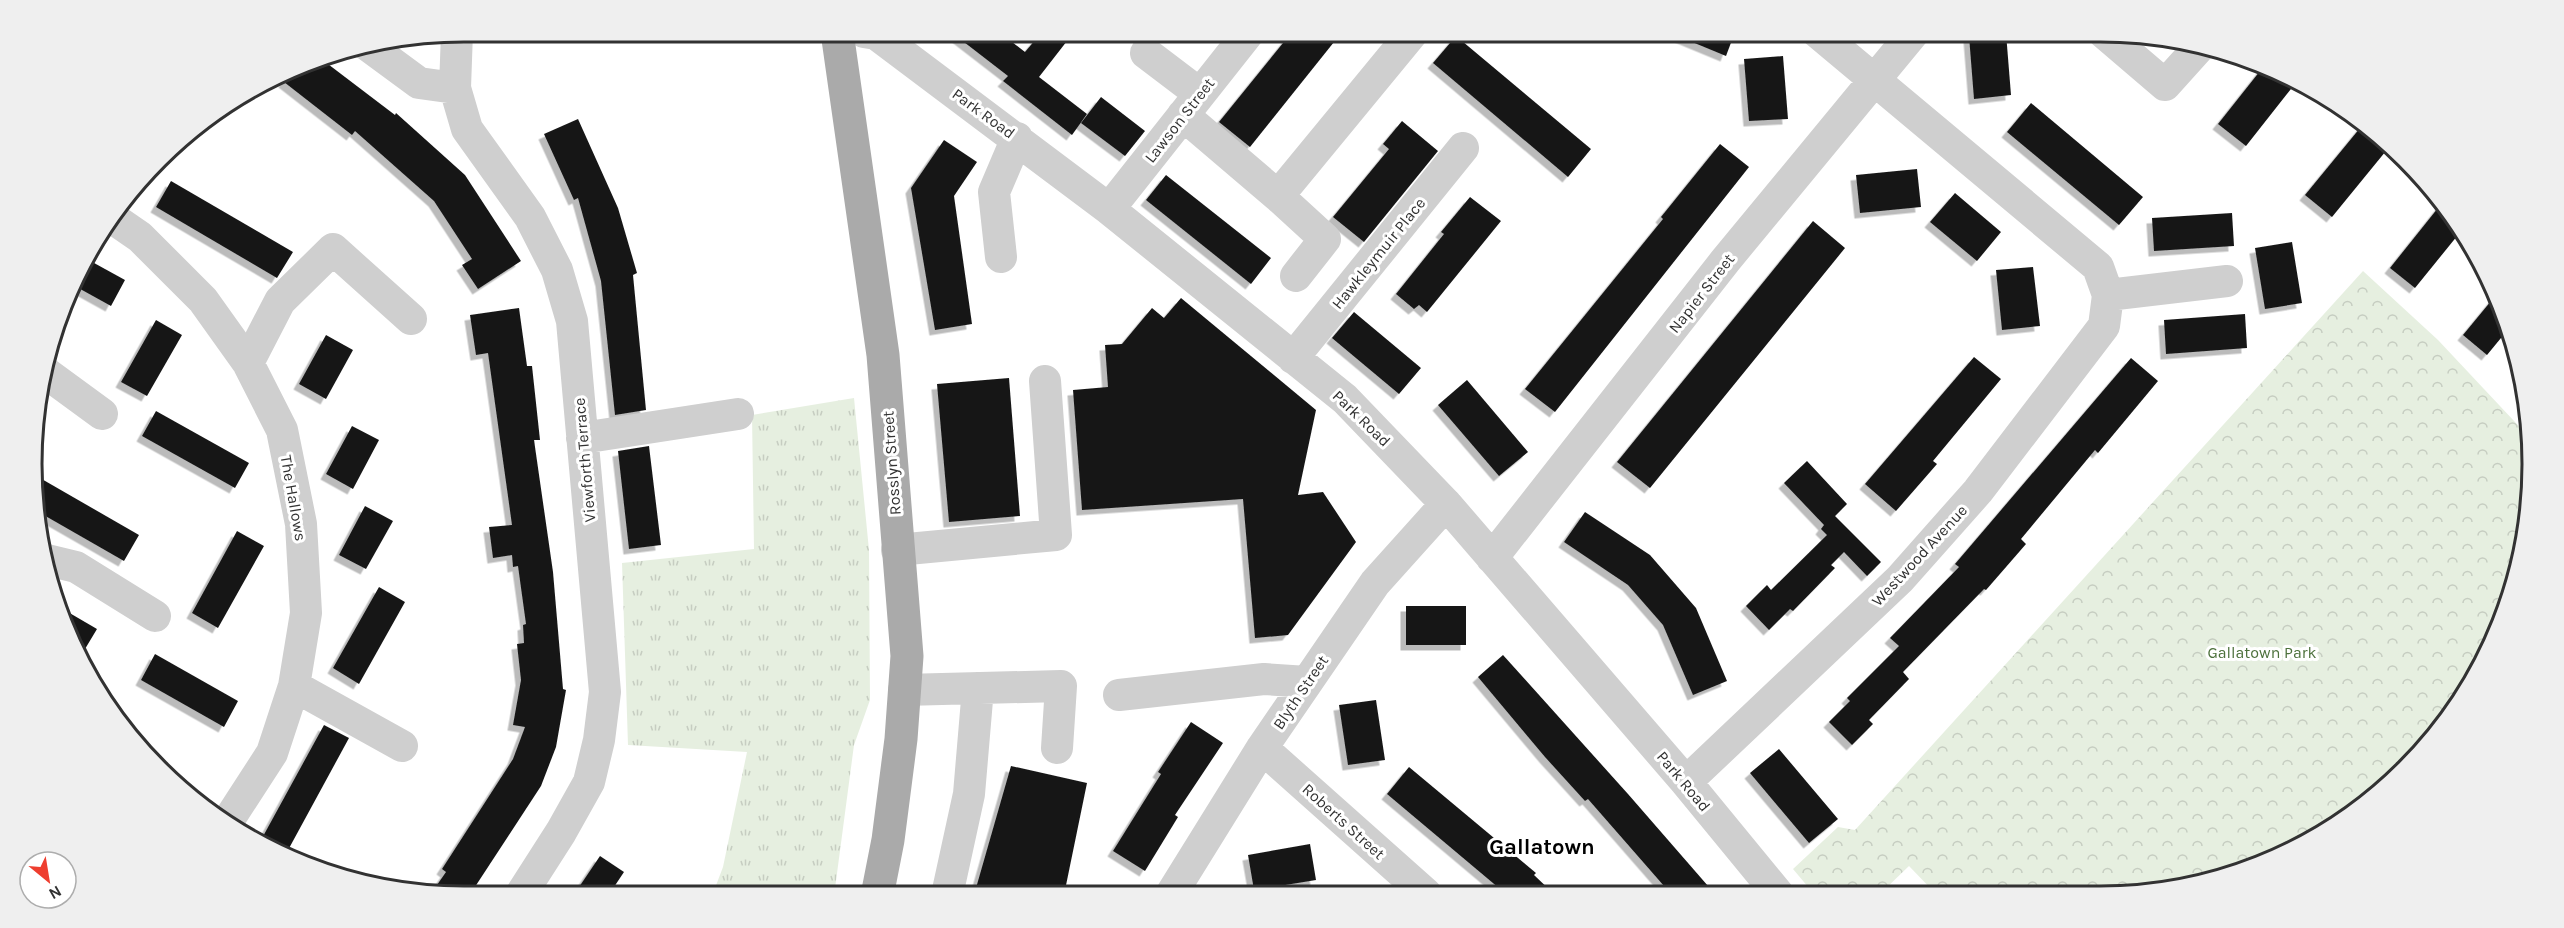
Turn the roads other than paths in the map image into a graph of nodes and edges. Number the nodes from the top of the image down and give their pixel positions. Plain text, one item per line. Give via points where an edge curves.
1 (457, 42) edge
2 (838, 42) edge
3 (887, 42) edge
4 (1242, 42) edge
5 (1405, 42) edge
6 (1829, 42) edge
7 (1906, 42) edge
8 (2115, 43) edge
9 (376, 51) edge
10 (1146, 53) dead end
11 (2194, 53) edge
12 (1874, 80) junction
13 (455, 88) junction
14 (1191, 104) junction
15 (1017, 138) junction
16 (1463, 148) dead end
17 (1278, 196) junction
18 (1109, 209) junction
19 (118, 222) edge
20 (1001, 256) dead end
21 (1296, 276) dead end
22 (2227, 281) dead end
23 (2108, 295) junction
24 (411, 319) dead end
25 (1293, 358) junction
26 (248, 363) junction
27 (51, 377) edge
28 (1045, 381) dead end
29 (102, 414) dead end
30 (738, 414) dead end
31 (582, 438) junction
32 (1446, 504) junction
33 (897, 550) junction
34 (1492, 558) junction
35 (53, 561) edge
36 (155, 616) dead end
37 (1307, 682) junction
38 (294, 686) junction
39 (978, 688) junction
40 (904, 690) junction
41 (1119, 695) dead end
42 (402, 746) dead end
43 (1058, 748) dead end
44 (1262, 748) junction
45 (1686, 782) junction
46 (231, 816) edge
47 (526, 886) edge
48 (879, 886) edge
49 (949, 886) edge
50 (1176, 886) edge
51 (1417, 886) edge
52 (1771, 886) edge

1 - 13 street, Viewforth Terrace
2 - 33 main road, Rosslyn Street via 883,355
3 - 15 street, Park Road
4 - 14 street, Lawson Street
5 - 17 street
6 - 12 street, Westwood Avenue
7 - 12 street, Napier Street
8 - 11 street via 2165,85
9 - 13 street via 419,83
10 - 14 street
12 - 23 street, Westwood Avenue via 2098,267
12 - 34 street, Napier Street via 1725,261
13 - 31 street, Viewforth Terrace via 467,129 530,217 557,270 572,321
14 - 17 street
14 - 18 street, Lawson Street
15 - 18 street, Park Road
15 - 20 street via 994,192
16 - 25 street, Hawkleymuir Place
17 - 21 street via 1325,239
18 - 25 street, Park Road
19 - 26 street, The Hallows via 140,237 203,300
22 - 23 street
23 - 45 street, Westwood Avenue via 2104,326 1978,491 1900,579
24 - 26 street via 333,249 280,301
25 - 32 street, Park Road via 1345,399
26 - 38 street, The Hallows via 282,430 301,524 306,613
27 - 29 street
28 - 33 street via 1056,535
30 - 31 street
31 - 47 street, Viewforth Terrace via 605,692 589,782
32 - 34 street, Park Road
32 - 37 street, Blyth Street via 1375,583
33 - 40 main road, Rosslyn Street via 907,656
34 - 45 street, Park Road
35 - 36 street via 76,567
37 - 41 street via 1264,679
37 - 44 street, Blyth Street
38 - 42 street
38 - 46 street, The Hallows via 272,753
39 - 40 street
39 - 43 street via 1060,686
39 - 49 street via 969,794
40 - 48 main road, Rosslyn Street via 891,817
44 - 50 street, Blyth Street
44 - 51 street, Roberts Street
45 - 52 street, Park Road

